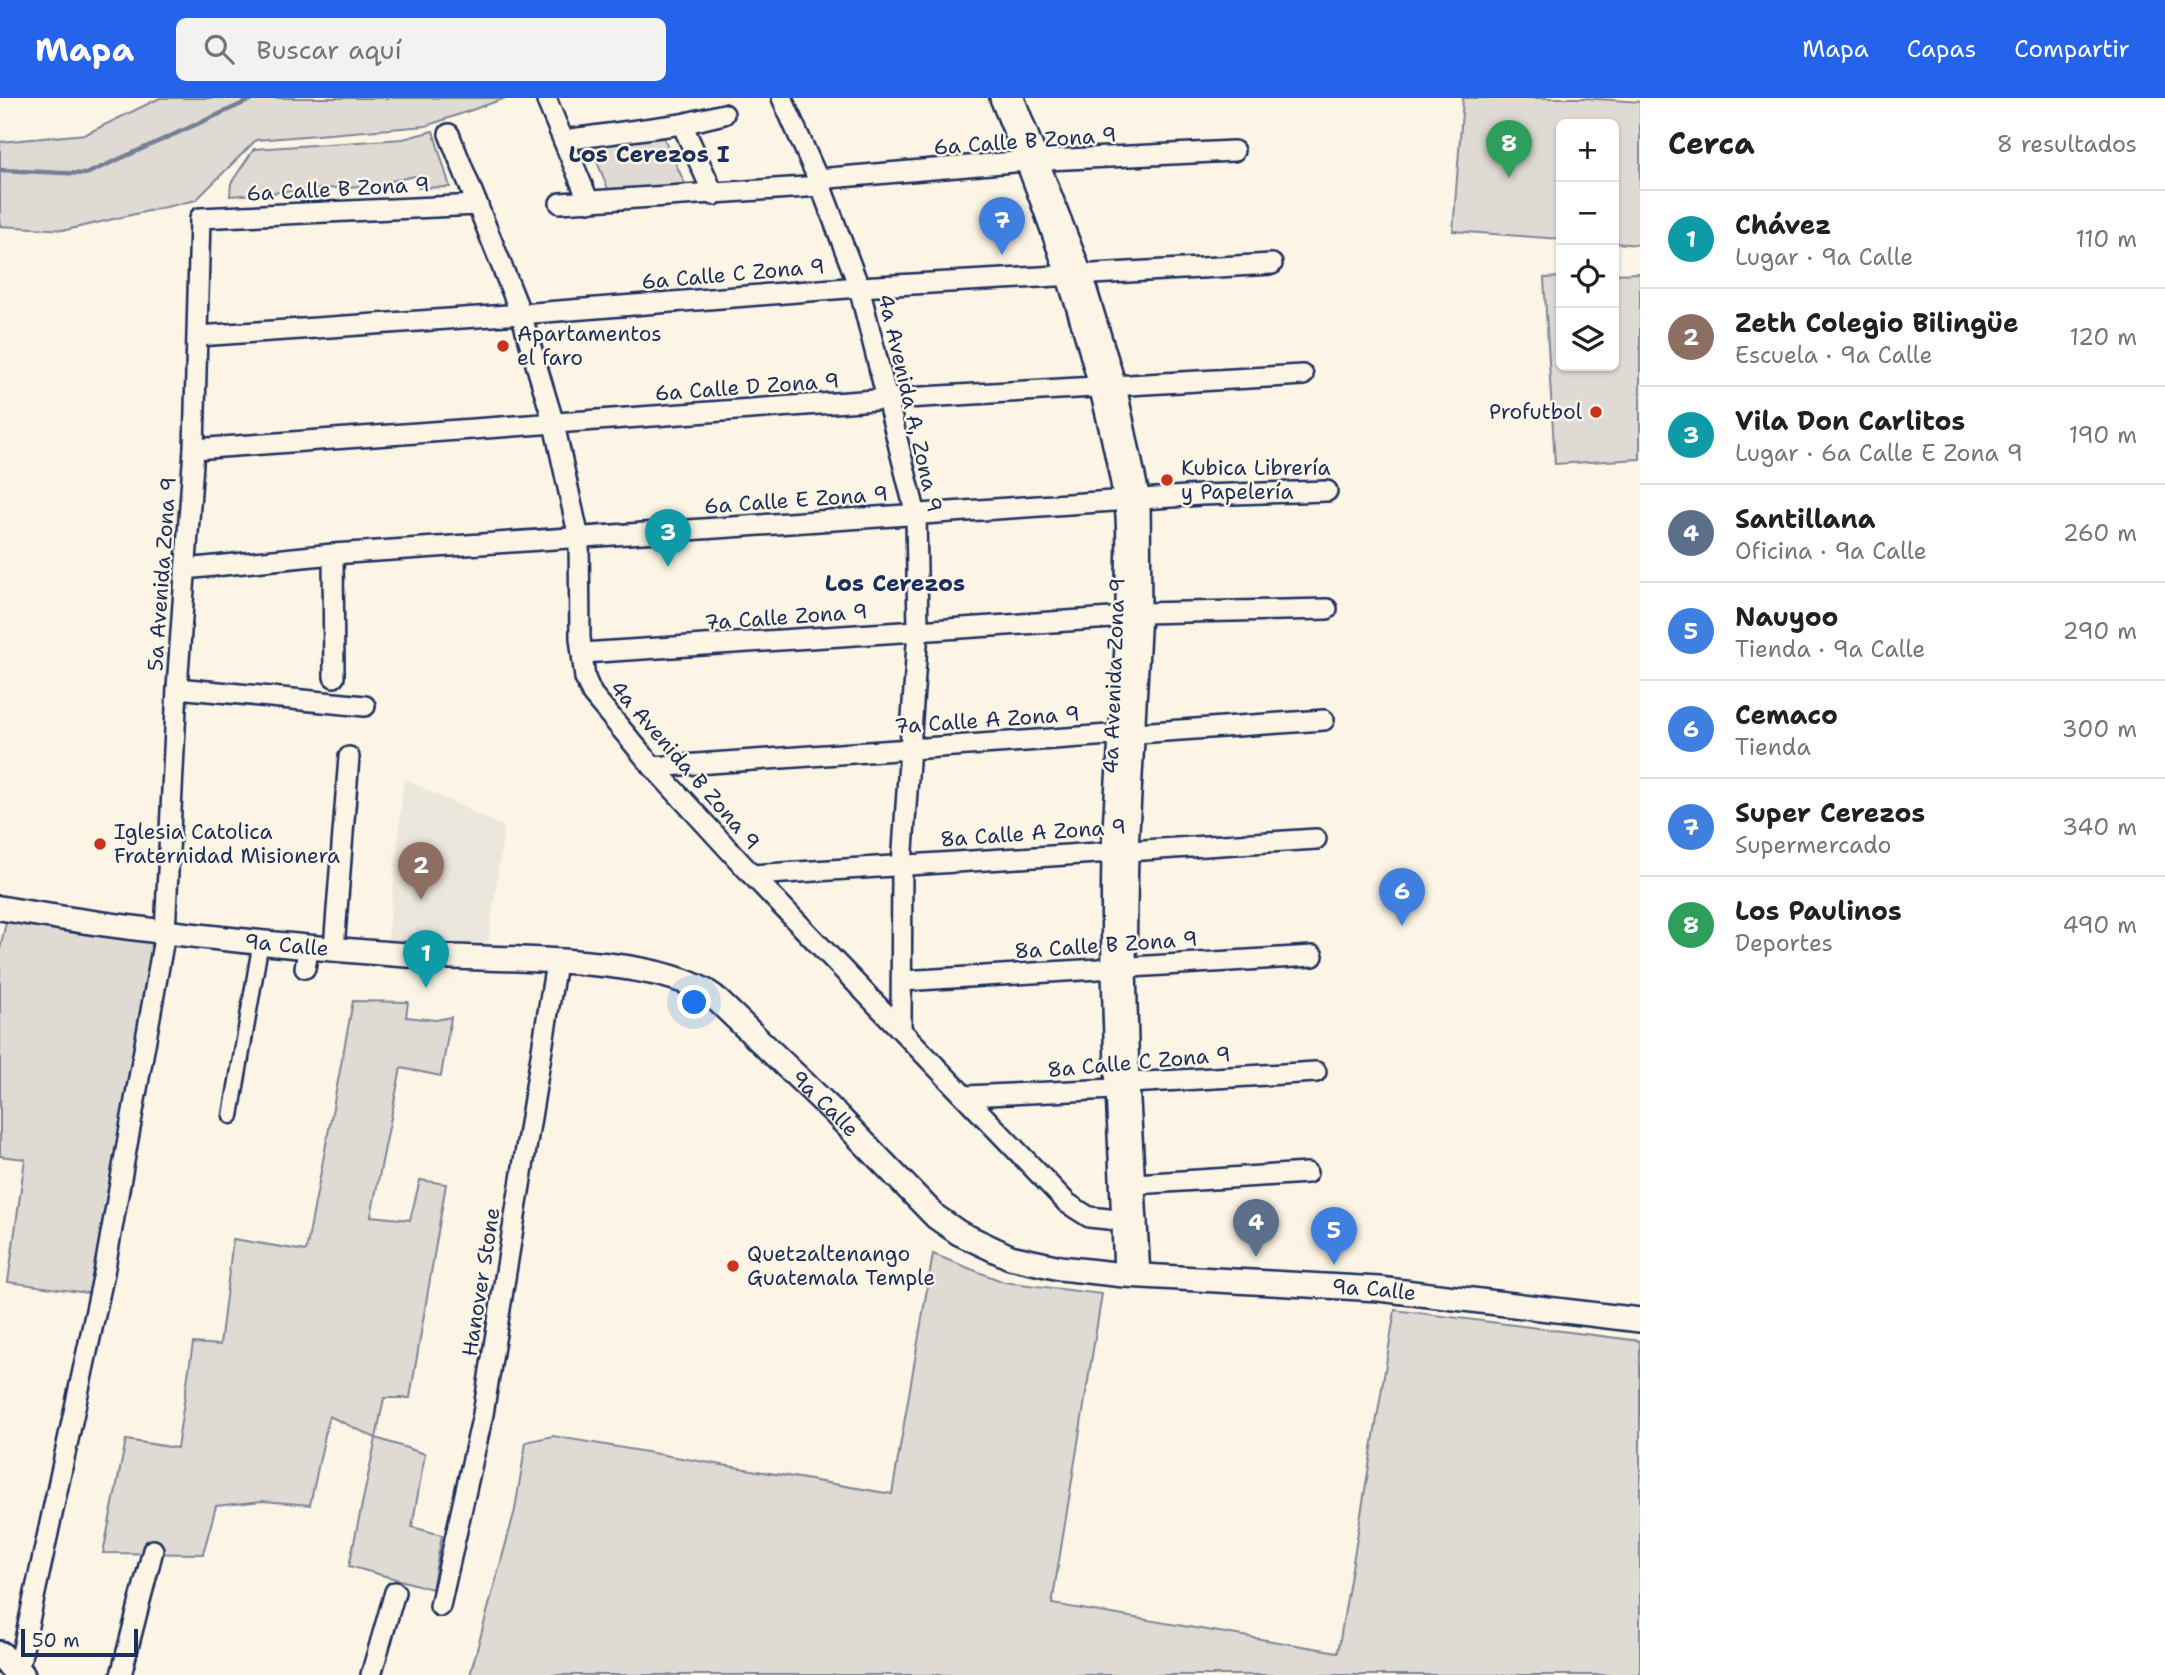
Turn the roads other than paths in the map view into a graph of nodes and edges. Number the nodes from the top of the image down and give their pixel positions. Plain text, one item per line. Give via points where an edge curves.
1 (782, 98) edge
2 (1000, 98) edge
3 (1014, 98) edge
4 (547, 101) dead end
5 (724, 114) dead end
6 (682, 124) junction
7 (449, 134) dead end
8 (564, 140) junction
9 (1234, 151) dead end
10 (1034, 162) junction
11 (820, 183) junction
12 (714, 195) junction
13 (589, 202) junction
14 (560, 203) dead end
15 (478, 205) junction
16 (200, 218) joint
17 (1272, 264) dead end
18 (1074, 275) junction
19 (859, 287) junction
20 (521, 314) junction
21 (198, 336) junction
22 (1303, 375) dead end
23 (1107, 386) junction
24 (890, 399) junction
25 (554, 424) junction
26 (194, 449) junction
27 (1327, 491) dead end
28 (1132, 501) junction
29 (916, 515) junction
30 (579, 538) junction
31 (333, 554) junction
32 (185, 569) junction
33 (1327, 609) dead end
34 (1134, 615) junction
35 (918, 631) junction
36 (583, 653) junction
37 (334, 677) dead end
38 (177, 688) junction
39 (365, 706) dead end
40 (1324, 720) dead end
41 (1128, 733) junction
42 (910, 747) junction
43 (349, 757) dead end
44 (653, 767) junction
45 (1316, 839) dead end
46 (1120, 850) junction
47 (902, 865) junction
48 (752, 876) junction
49 (1, 913) edge
50 (165, 933) junction
51 (261, 941) junction
52 (334, 948) junction
53 (1313, 956) dead end
54 (556, 963) junction
55 (1119, 966) junction
56 (902, 981) junction
57 (901, 1027) junction
58 (1316, 1072) dead end
59 (1121, 1086) junction
60 (966, 1096) junction
61 (231, 1116) dead end
62 (1307, 1173) dead end
63 (1135, 1184) junction
64 (1129, 1222) junction
65 (1132, 1275) junction
66 (1640, 1320) edge
67 (153, 1550) dead end
68 (395, 1592) dead end
69 (440, 1606) dead end
70 (13, 1667) edge
71 (121, 1675) edge
72 (371, 1675) edge

1 - 11 street, 4a Avenida A, Zona 9
2 - 10 street, 4a Avenida Zona 9
3 - 10 street, 4a Avenida Zona 9
4 - 8 street
5 - 6 street
6 - 8 street
6 - 12 street
7 - 15 street, 4a Avenida B Zona 9
8 - 13 street
9 - 10 street, 6a Calle B Zona 9
10 - 11 street, 6a Calle B Zona 9
10 - 18 street, 4a Avenida Zona 9
11 - 12 street, 6a Calle B Zona 9
11 - 19 street, 4a Avenida A, Zona 9
12 - 13 street, 6a Calle B Zona 9
13 - 14 street, 6a Calle B Zona 9
15 - 16 street, 6a Calle B Zona 9
15 - 20 street, 4a Avenida B Zona 9
16 - 21 street, 5a Avenida Zona 9
17 - 18 street, 6a Calle C Zona 9
18 - 19 street, 6a Calle C Zona 9
18 - 23 street, 4a Avenida Zona 9
19 - 20 street, 6a Calle C Zona 9
19 - 24 street, 4a Avenida A, Zona 9
20 - 21 street, 6a Calle C Zona 9
20 - 25 street, 4a Avenida B Zona 9
21 - 26 street, 5a Avenida Zona 9
22 - 23 street, 6a Calle D Zona 9
23 - 24 street, 6a Calle D Zona 9
23 - 28 street, 4a Avenida Zona 9
24 - 25 street, 6a Calle D Zona 9
24 - 29 street, 4a Avenida A, Zona 9
25 - 26 street, 6a Calle D Zona 9
25 - 30 street, 4a Avenida B Zona 9
26 - 32 street, 5a Avenida Zona 9
27 - 28 street, 6a Calle E Zona 9
28 - 29 street, 6a Calle E Zona 9
28 - 34 street, 4a Avenida Zona 9
29 - 30 street, 6a Calle E Zona 9
29 - 35 street, 4a Avenida A, Zona 9
30 - 31 street, 6a Calle E Zona 9
30 - 36 street, 4a Avenida B Zona 9
31 - 32 street, 6a Calle E Zona 9
31 - 37 street
32 - 38 street, 5a Avenida Zona 9
33 - 34 street, 7a Calle Zona 9
34 - 35 street, 7a Calle Zona 9
34 - 41 street, 4a Avenida Zona 9
35 - 36 street, 7a Calle Zona 9
35 - 42 street, 4a Avenida A, Zona 9
36 - 44 street, 4a Avenida B Zona 9 via 592,694
38 - 39 street
38 - 50 street, 5a Avenida Zona 9
40 - 41 street, 7a Calle A Zona 9
41 - 42 street, 7a Calle A Zona 9
41 - 46 street, 4a Avenida Zona 9
42 - 44 street, 7a Calle A Zona 9
42 - 47 street, 4a Avenida A, Zona 9
43 - 52 street
44 - 48 street, 4a Avenida B Zona 9
45 - 46 street, 8a Calle A Zona 9
46 - 47 street, 8a Calle A Zona 9
46 - 55 street, 4a Avenida Zona 9
47 - 48 street, 8a Calle A Zona 9
47 - 56 street, 4a Avenida A, Zona 9
48 - 57 street, 4a Avenida B Zona 9
49 - 50 street, 9a Calle
50 - 51 street, 9a Calle
50 - 70 street, 5a Avenida Zona 9 via 104,1273
51 - 52 street, 9a Calle via 307,957
51 - 61 street
52 - 54 street, 9a Calle
53 - 55 street, 8a Calle B Zona 9
54 - 65 street, 9a Calle via 647,970 696,986 713,996 834,1112 936,1217 960,1233 1034,1264
54 - 69 street, Hanover Stone via 482,1414
55 - 56 street, 8a Calle B Zona 9
55 - 59 street, 4a Avenida Zona 9
56 - 57 street, 4a Avenida A, Zona 9
57 - 60 street, 4a Avenida B Zona 9
58 - 59 street, 8a Calle C Zona 9
59 - 60 street, 8a Calle C Zona 9
59 - 63 street, 4a Avenida Zona 9
59 - 64 street, 4a Avenida Zona 9
60 - 64 street, 4a Avenida B Zona 9 via 1067,1203 1089,1217
62 - 63 street
63 - 64 street, 4a Avenida Zona 9
64 - 65 street, 4a Avenida Zona 9
65 - 66 street, 9a Calle via 1379,1289
67 - 71 street
68 - 72 street

